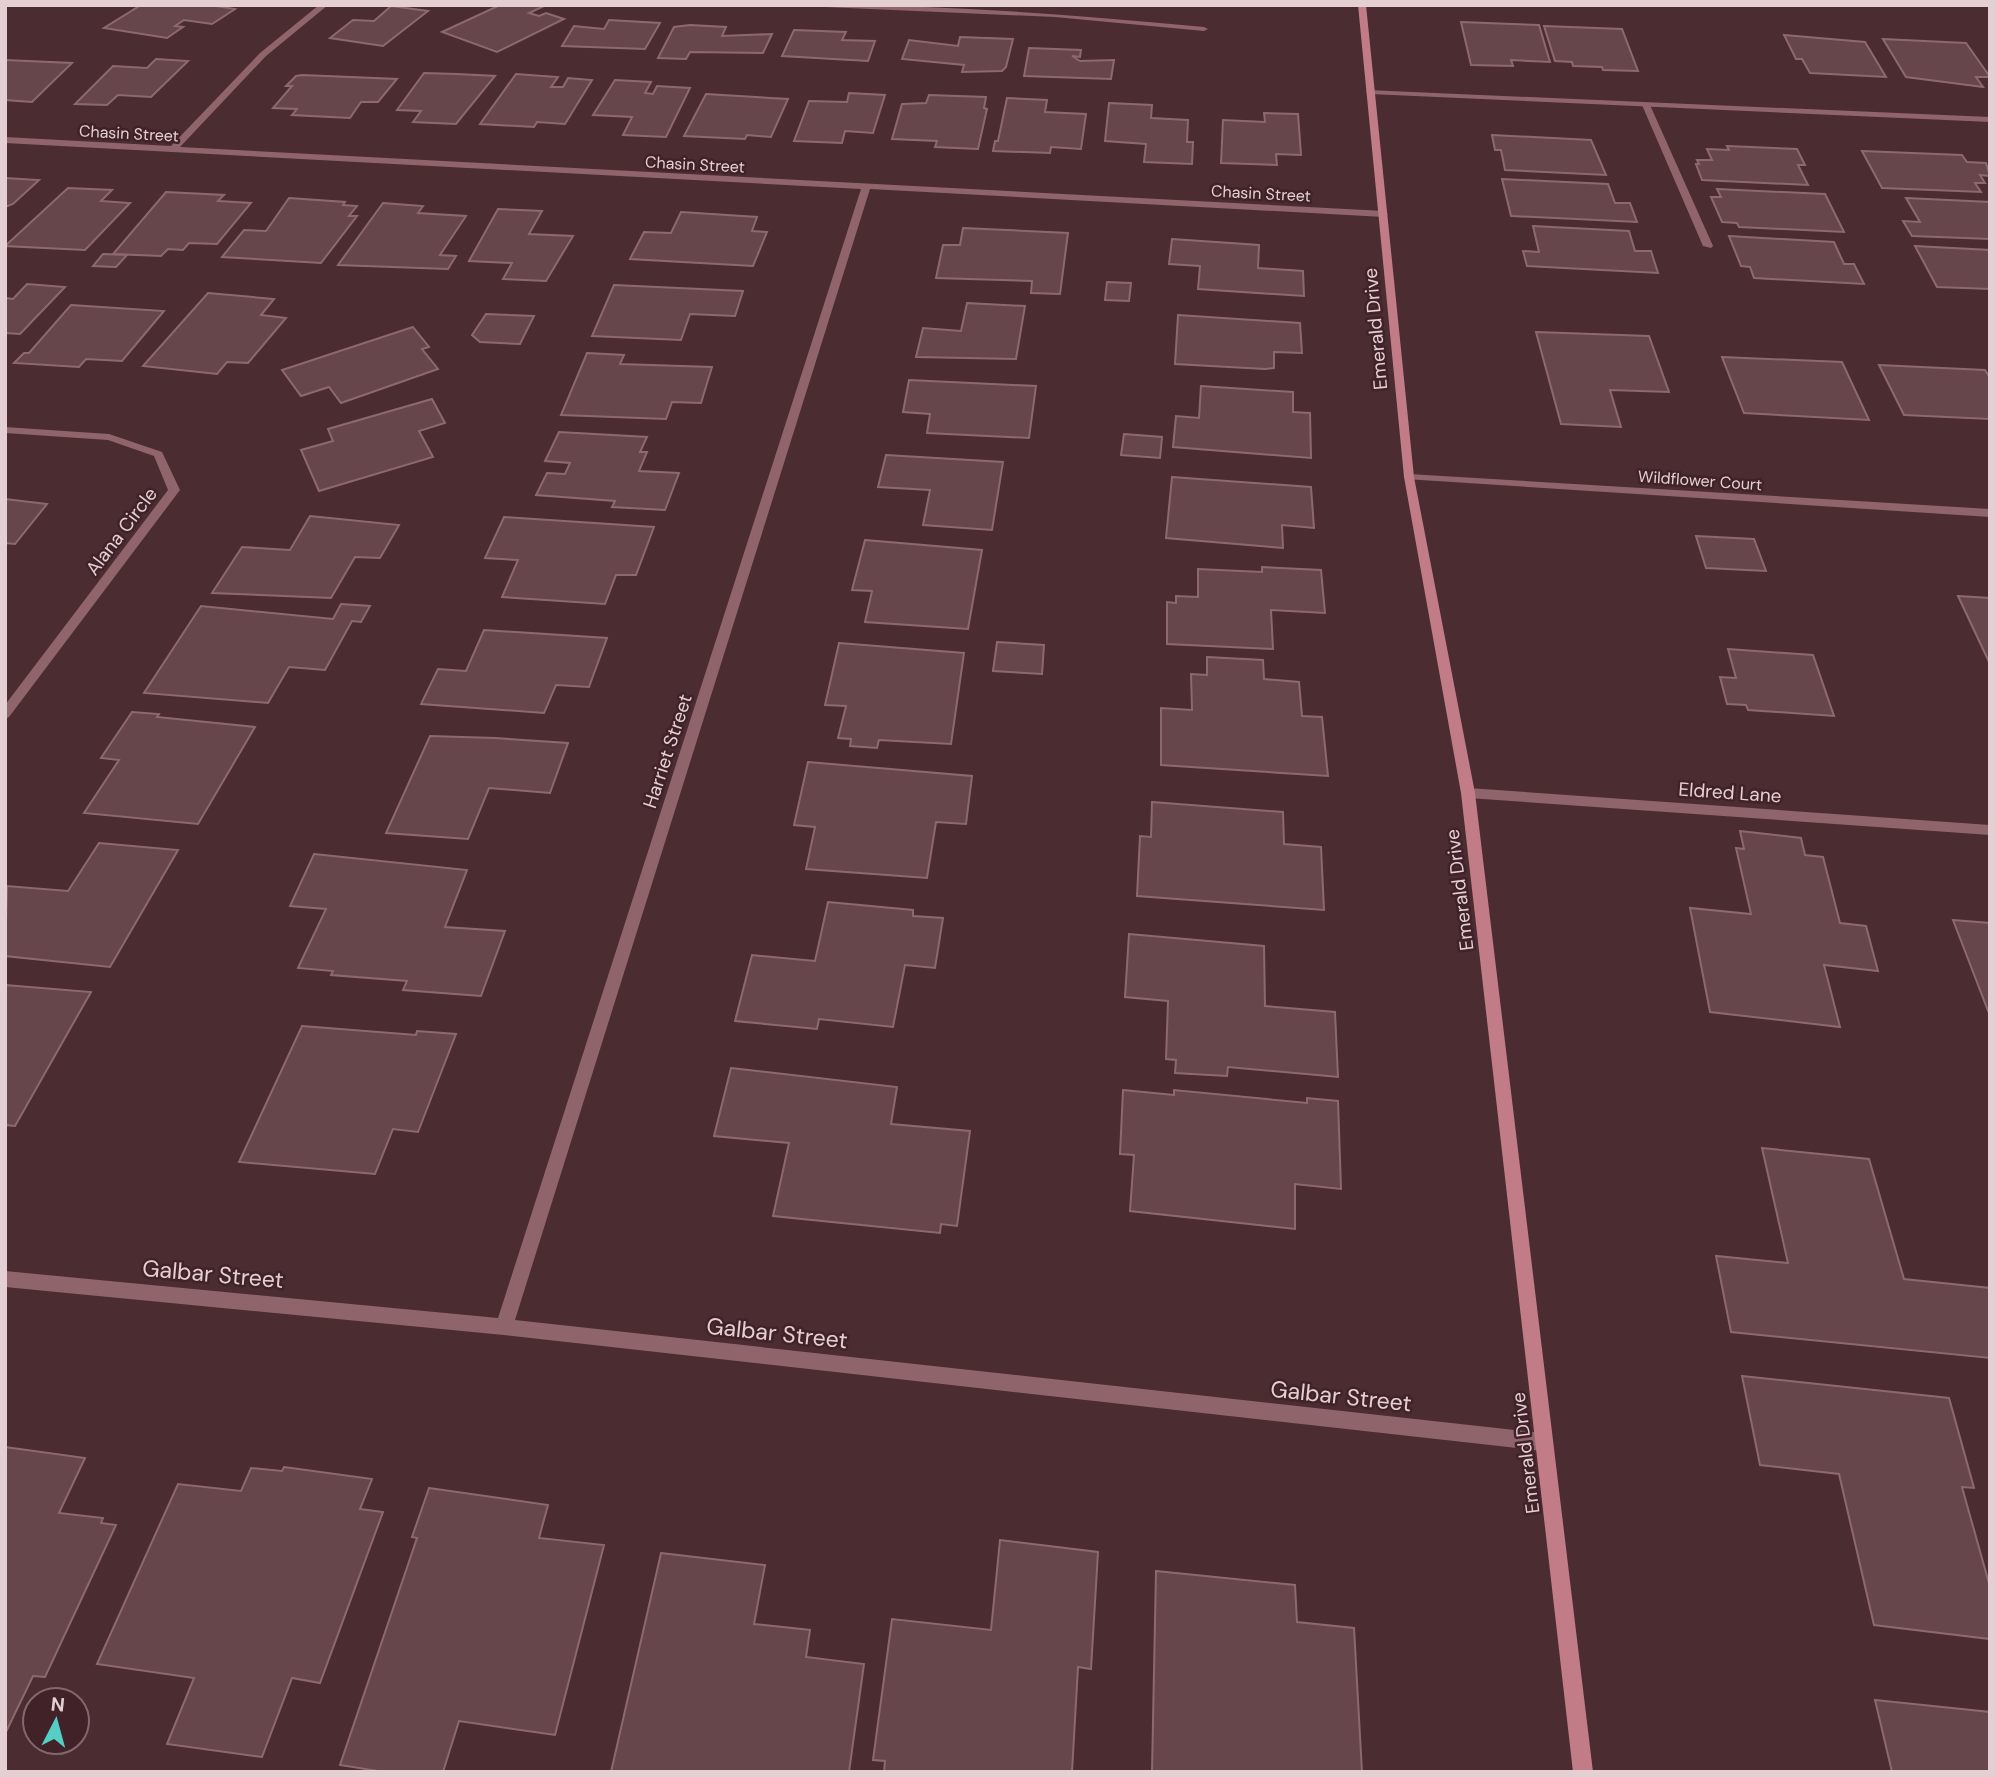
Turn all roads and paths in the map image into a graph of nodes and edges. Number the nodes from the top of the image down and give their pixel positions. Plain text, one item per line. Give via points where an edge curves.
1 (324, 5) edge
2 (825, 5) edge
3 (1362, 5) edge
4 (1204, 29) dead end
5 (1370, 92) junction
6 (1646, 105) junction
7 (1990, 120) edge
8 (5, 140) edge
9 (172, 150) junction
10 (866, 187) junction
11 (1384, 214) junction
12 (1708, 246) dead end
13 (5, 430) edge
14 (1409, 477) junction
15 (1990, 513) edge
16 (5, 714) edge
17 (1468, 793) junction
18 (1990, 830) edge
19 (5, 1279) edge
20 (504, 1327) junction
21 (1543, 1442) junction
22 (1583, 1772) edge

1 - 9 street via 259,59
2 - 4 street via 1055,15
3 - 5 main road, Emerald Drive
5 - 6 street
5 - 11 main road, Emerald Drive
6 - 7 street
6 - 12 street
8 - 9 street, Chasin Street
9 - 10 street, Chasin Street
10 - 11 street, Chasin Street
10 - 20 street, Harriet Street
11 - 14 main road, Emerald Drive
13 - 16 street, Alana Circle via 108,437 158,454 174,490
14 - 15 street, Wildflower Court
14 - 17 main road, Emerald Drive
17 - 18 street, Eldred Lane
17 - 21 main road, Emerald Drive
19 - 20 street, Galbar Street
20 - 21 street, Galbar Street
21 - 22 main road, Emerald Drive

